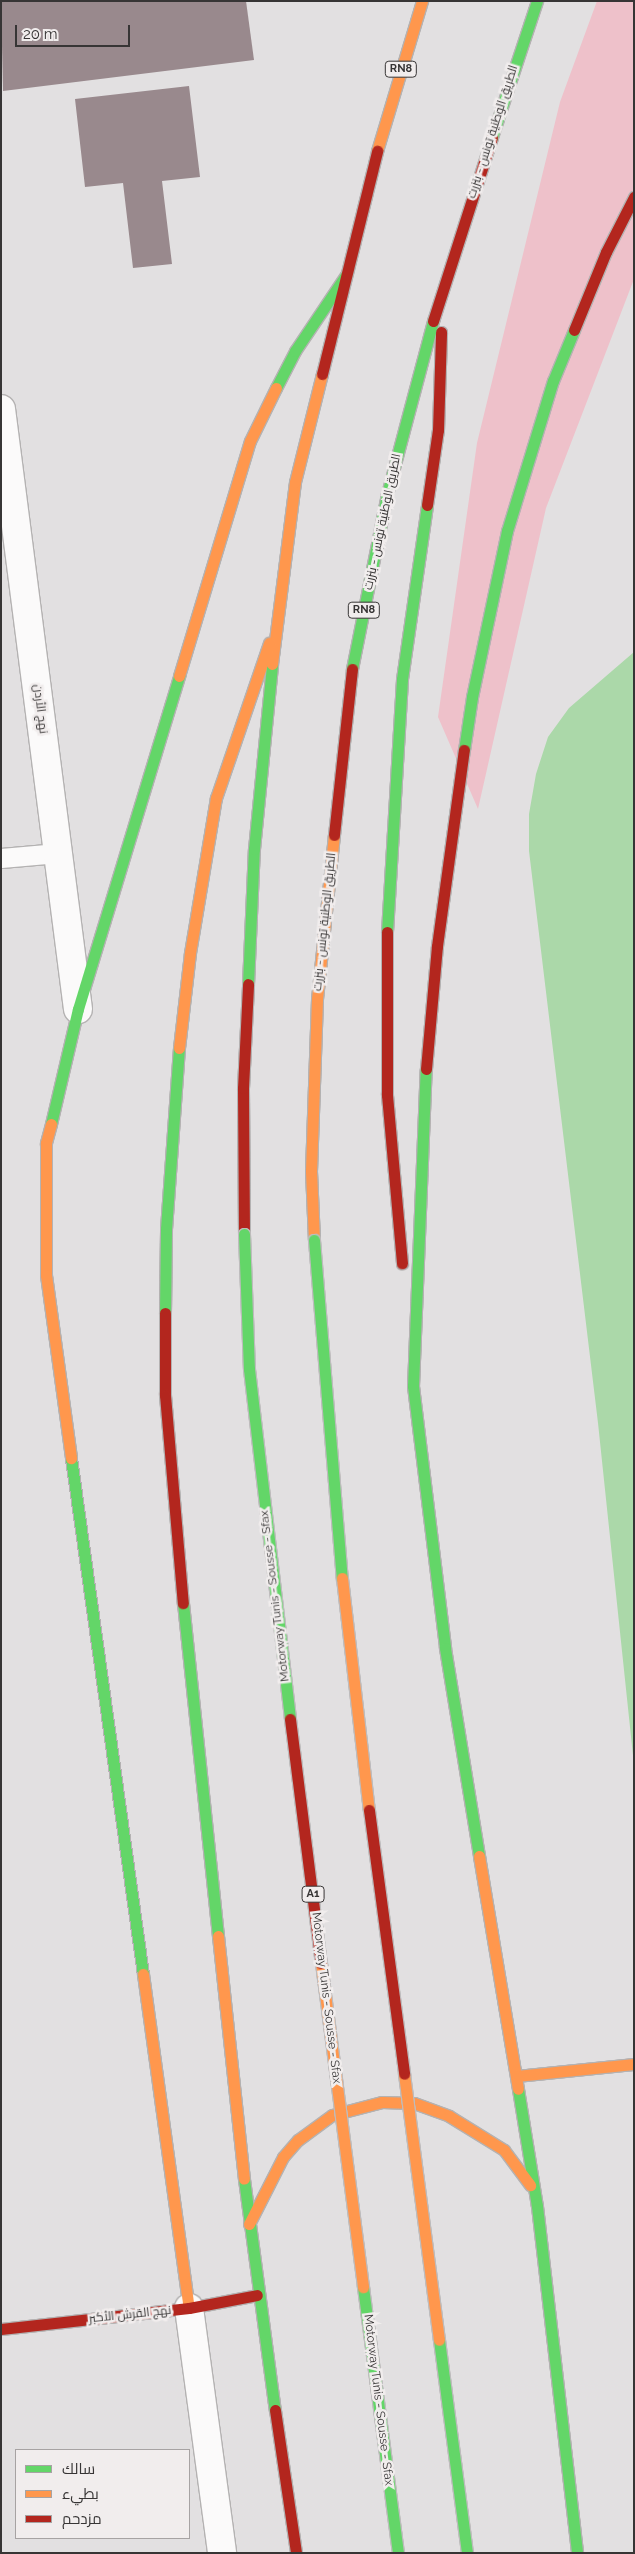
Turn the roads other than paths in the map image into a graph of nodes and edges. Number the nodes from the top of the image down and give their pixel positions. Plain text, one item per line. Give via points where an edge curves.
1 (422, 1) edge
2 (536, 1) edge
3 (634, 197) edge
4 (346, 275) junction
5 (442, 285) junction
6 (1, 409) edge
7 (276, 623) junction
8 (58, 853) junction
9 (1, 858) edge
10 (78, 1009) junction
11 (244, 1234) joint
12 (413, 1386) junction
13 (633, 2064) edge
14 (517, 2076) junction
15 (533, 2188) junction
16 (249, 2226) junction
17 (257, 2295) junction
18 (189, 2308) junction
19 (1, 2329) edge
20 (222, 2553) edge
21 (296, 2553) edge
22 (398, 2553) edge
23 (467, 2553) edge
24 (577, 2553) edge

1 - 4 main road, RN8 via 380,137
2 - 5 main road, الطريق الوطنية تونس - بنزرت / RN8
3 - 12 main road via 606,252 553,381 507,531 472,697 437,946 422,1108
4 - 7 main road, RN8 via 295,482
4 - 10 main road via 295,351 250,441
5 - 12 main road via 438,430 402,679 386,946 387,1095
5 - 23 main road, الطريق الوطنية تونس - بنزرت / RN8, bridge via 387,494 353,661 317,1000 311,1171 347,1642
6 - 8 street, نهج الأردن
7 - 11 main road, RN8 via 253,868 242,1088
7 - 16 main road via 216,798 200,879 175,1087 166,1229 166,1395 179,1560
8 - 9 lane
8 - 10 street, نهج الأردن
10 - 18 main road via 46,1143 46,1275
11 - 22 main road, Motorway Tunis - Sousse - Sfax / A1, bridge via 249,1369 272,1582
12 - 14 main road via 445,1648
13 - 14 main road
14 - 15 main road
15 - 16 main road via 504,2150 450,2116 414,2103 382,2102 332,2115 298,2140 283,2157
15 - 24 main road
16 - 17 main road
17 - 18 main road, نهج القرش الأكبر
17 - 21 main road
18 - 19 main road, نهج القرش الأكبر
18 - 20 street

